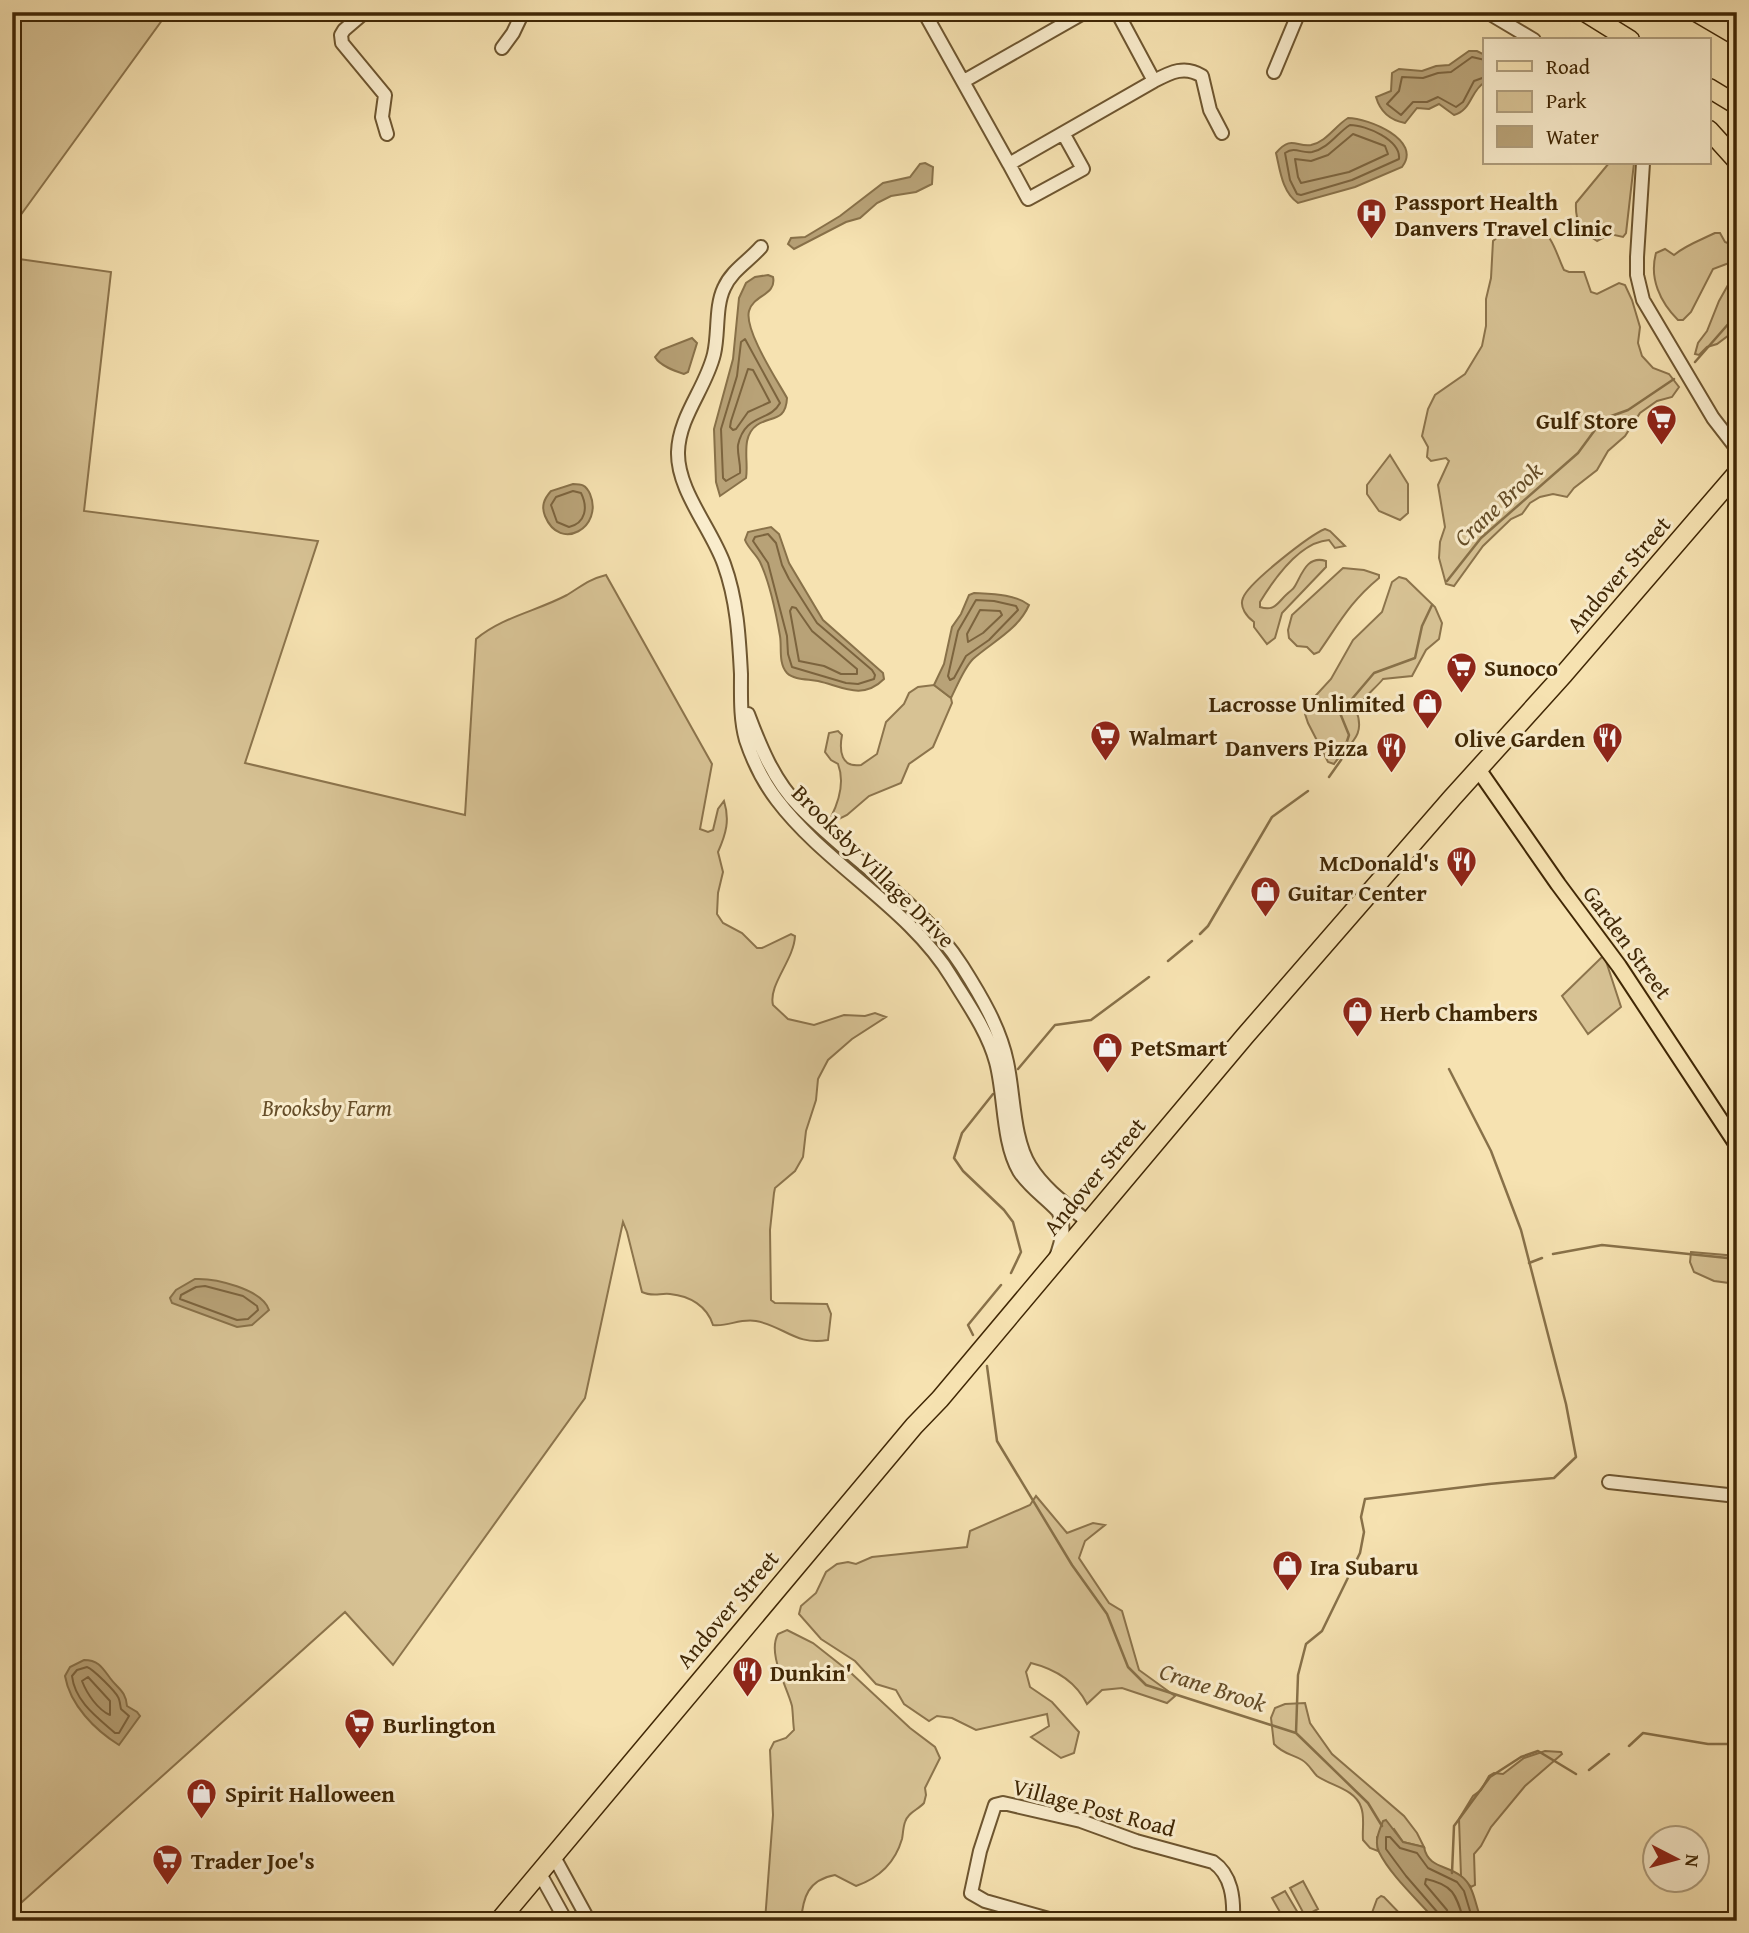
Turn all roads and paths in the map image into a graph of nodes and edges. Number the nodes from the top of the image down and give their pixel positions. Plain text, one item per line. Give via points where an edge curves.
1 (365, 12) edge
2 (523, 12) edge
3 (924, 12) edge
4 (1085, 12) edge
5 (1117, 12) edge
6 (1299, 12) edge
7 (1487, 12) edge
8 (1583, 12) edge
9 (1696, 12) edge
10 (1737, 36) edge
11 (1531, 38) edge
12 (1612, 38) edge
13 (1627, 38) edge
14 (502, 48) dead end
15 (1274, 72) dead end
16 (964, 81) junction
17 (1154, 81) junction
18 (1710, 89) edge
19 (1737, 105) edge
20 (1710, 131) edge
21 (1063, 133) junction
22 (1222, 133) dead end
23 (387, 134) dead end
24 (1737, 162) edge
25 (1009, 164) junction
26 (1643, 164) edge
27 (761, 247) dead end
28 (1737, 449) edge
29 (1737, 473) edge
30 (741, 686) junction
31 (1478, 769) junction
32 (1737, 1145) edge
33 (1087, 1221) junction
34 (1056, 1258) junction
35 (1609, 1482) dead end
36 (1737, 1496) edge
37 (553, 1855) junction
38 (539, 1872) junction
39 (499, 1921) edge
40 (566, 1921) edge
41 (589, 1921) edge
42 (1056, 1921) edge
43 (1233, 1921) edge

1 - 23 street via 344,30 342,43 385,95 382,117
2 - 14 street
3 - 16 street
4 - 16 street
5 - 17 street
6 - 15 street
7 - 11 street
8 - 12 highway
8 - 13 highway
9 - 10 highway
16 - 25 street
17 - 21 street
17 - 22 street via 1178,70 1202,76 1210,110
18 - 19 highway
20 - 24 highway
21 - 25 street
21 - 25 street via 1083,169 1028,199
26 - 28 street via 1637,275 1643,300 1713,418
27 - 30 street, Brooksby Village Drive via 733,272 721,294 714,355 683,424 678,452 682,481 716,543 732,588
29 - 31 highway, Andover Street
30 - 33 street, Brooksby Village Drive via 761,747 798,806 928,924 964,969 1000,1036 1026,1159 1041,1181
30 - 34 street, Brooksby Village Drive via 746,740 777,800 934,952 982,1030 996,1062 1015,1162 1061,1218 1062,1241
31 - 32 main road, Garden Street via 1619,966
31 - 33 highway, Andover Street
33 - 34 highway, Andover Street
34 - 37 highway, Andover Street
35 - 36 street
37 - 38 highway, Andover Street
37 - 41 street
38 - 39 highway, Andover Street
38 - 40 street
42 - 43 street, Village Post Road via 971,1893 995,1805 1081,1821 1213,1862 1230,1888

